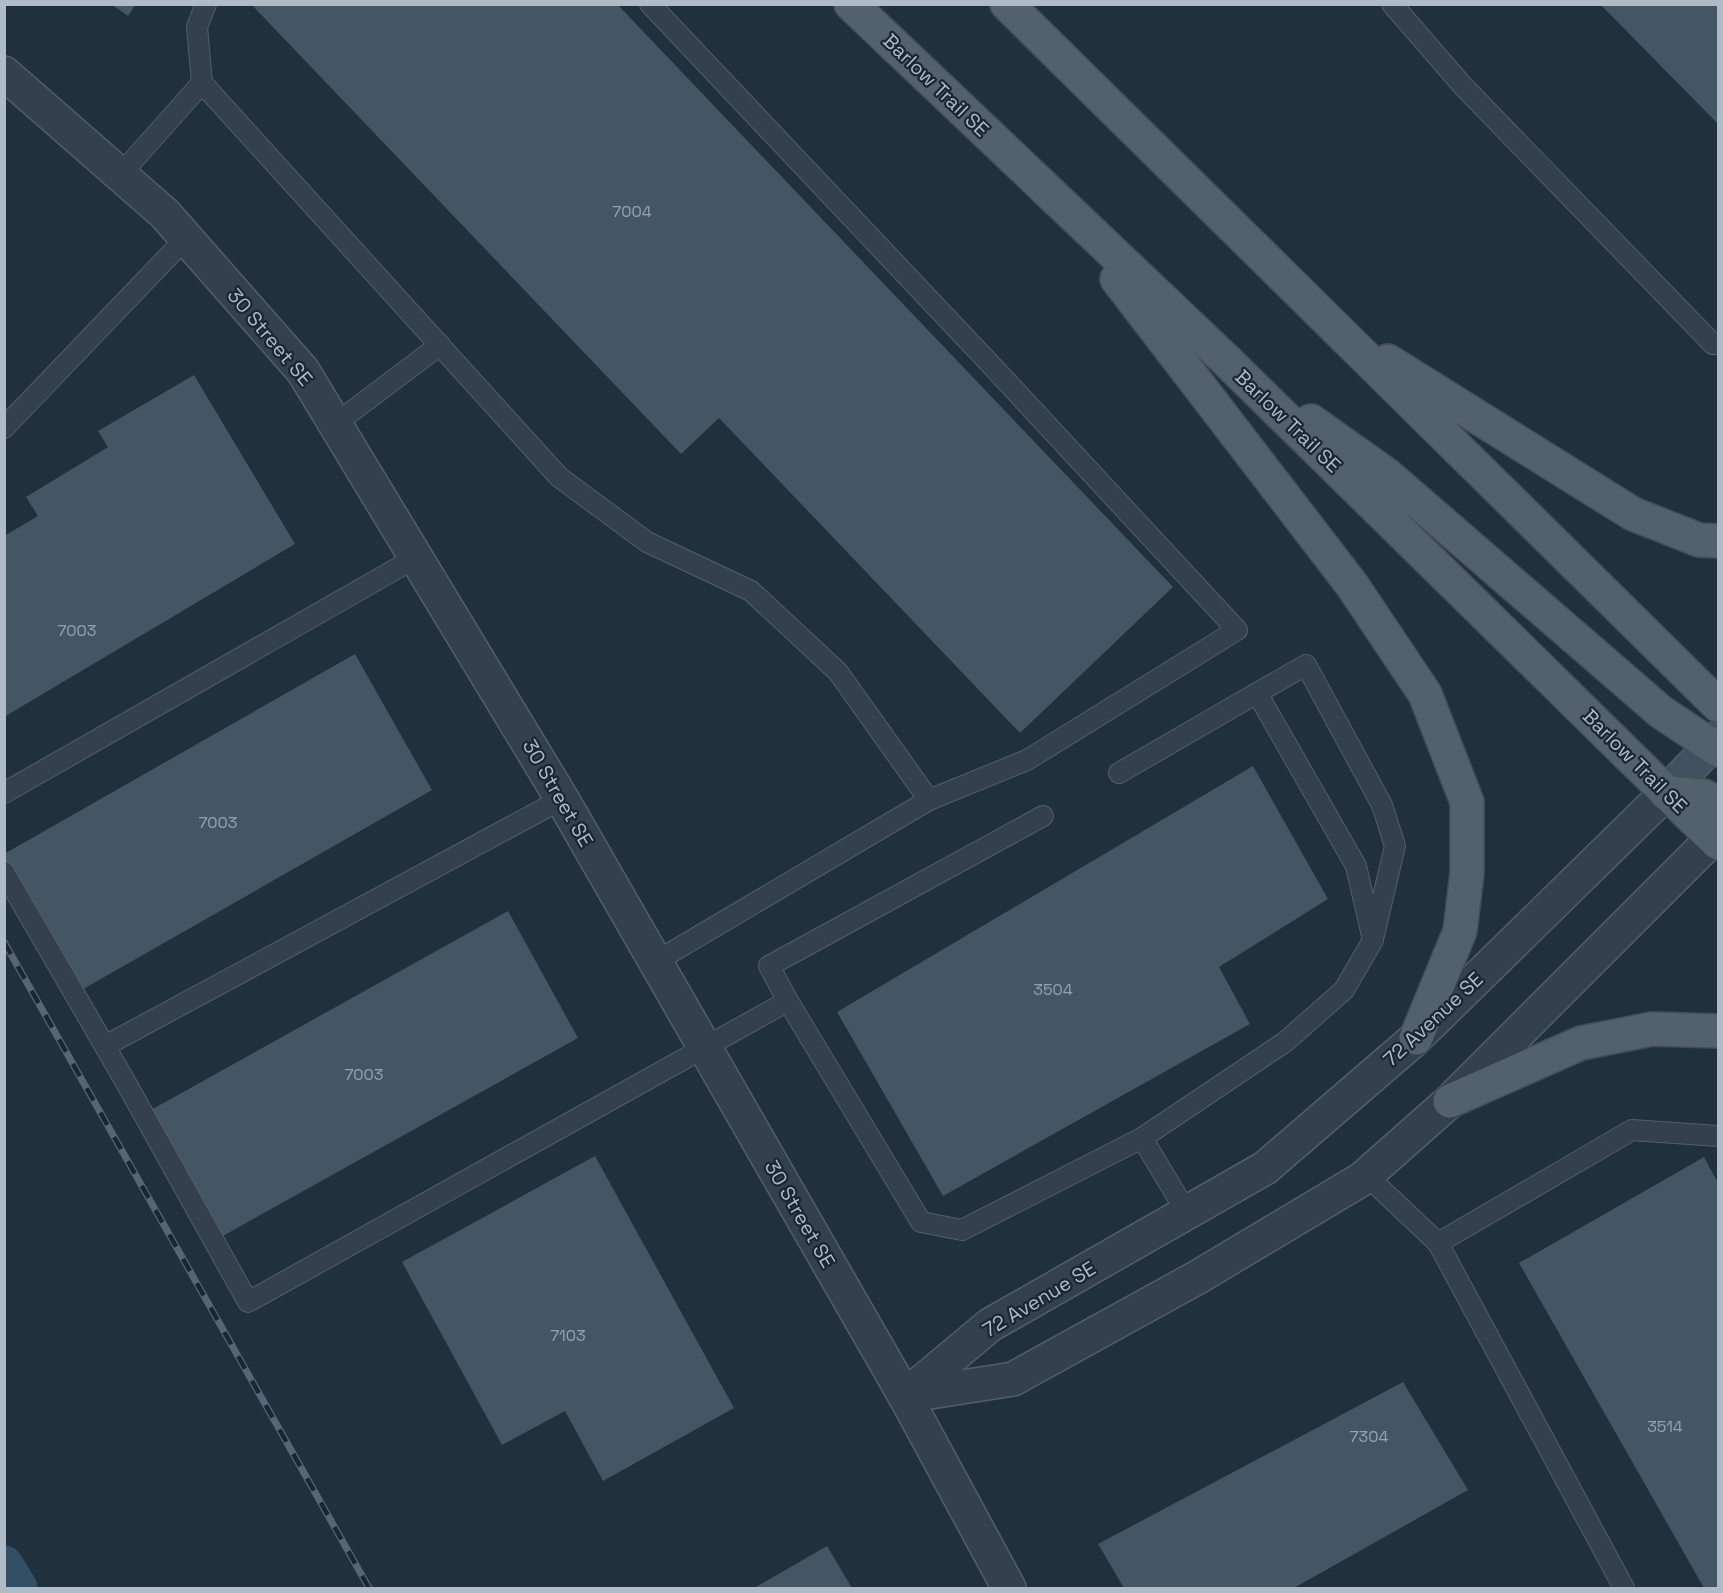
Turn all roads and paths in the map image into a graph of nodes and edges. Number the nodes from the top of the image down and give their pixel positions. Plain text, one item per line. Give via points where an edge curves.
1 (206, 4) edge
2 (650, 4) edge
3 (851, 4) edge
4 (1007, 4) edge
5 (1392, 4) edge
6 (4, 73) edge
7 (201, 83) junction
8 (120, 175) junction
9 (1058, 201) junction
10 (186, 238) junction
11 (1335, 328) junction
12 (1719, 344) edge
13 (440, 345) junction
14 (1226, 360) junction
15 (335, 423) junction
16 (4, 428) edge
17 (1719, 541) edge
18 (417, 557) junction
19 (1257, 693) junction
20 (1719, 705) edge
21 (1716, 744) edge
22 (1119, 773) dead end
23 (4, 793) edge
24 (1666, 793) junction
25 (562, 799) junction
26 (929, 800) junction
27 (1719, 806) edge
28 (1043, 816) dead end
29 (1717, 838) edge
30 (4, 872) edge
31 (1373, 940) junction
32 (655, 962) junction
33 (788, 1001) junction
34 (1719, 1031) edge
35 (1416, 1038) junction
36 (105, 1046) junction
37 (705, 1048) junction
38 (1450, 1101) junction
39 (1719, 1137) edge
40 (1142, 1138) junction
41 (1366, 1175) junction
42 (1187, 1213) junction
43 (1438, 1243) junction
44 (905, 1396) junction
45 (1010, 1588) edge
46 (1624, 1588) edge

1 - 7 lane via 197,27
2 - 26 lane via 1237,630 1027,760
3 - 9 main road, Barlow Trail SE
4 - 11 main road
5 - 12 lane via 1463,86 1713,344
6 - 8 street, 30 Street SE
7 - 8 lane
7 - 13 lane
8 - 10 street, 30 Street SE
9 - 14 main road, Barlow Trail SE
9 - 35 main road via 1352,585 1425,694 1467,802 1467,873 1460,931
10 - 15 street, 30 Street SE via 303,371
10 - 16 lane
11 - 17 main road via 1633,514 1699,540
11 - 20 main road
13 - 15 lane
13 - 26 lane via 559,477 647,542 751,591 838,672
14 - 21 main road via 1387,475 1661,712
14 - 24 main road, Barlow Trail SE
15 - 18 street, 30 Street SE
18 - 23 lane
18 - 25 street, 30 Street SE
19 - 22 lane
19 - 31 lane via 1356,866
19 - 31 lane via 1306,664 1382,805 1395,846
21 - 24 street, 72 Avenue SE
24 - 27 main road via 1704,796
24 - 29 main road, Barlow Trail SE
24 - 35 street, 72 Avenue SE
25 - 32 street, 30 Street SE
25 - 36 lane
26 - 32 lane
28 - 33 lane via 769,966
29 - 38 street
30 - 36 lane
31 - 40 lane via 1344,990 1285,1042
32 - 37 street, 30 Street SE
33 - 37 lane
33 - 40 lane via 921,1222 962,1230
34 - 38 main road via 1652,1029 1581,1043
35 - 42 street, 72 Avenue SE via 1265,1168
36 - 37 lane via 248,1302
37 - 44 street, 30 Street SE
38 - 41 street
39 - 43 lane via 1632,1130
40 - 42 lane
41 - 43 lane
41 - 44 street via 1198,1277 1013,1379
42 - 44 street, 72 Avenue SE via 990,1325
43 - 46 lane
44 - 45 street, 30 Street SE

